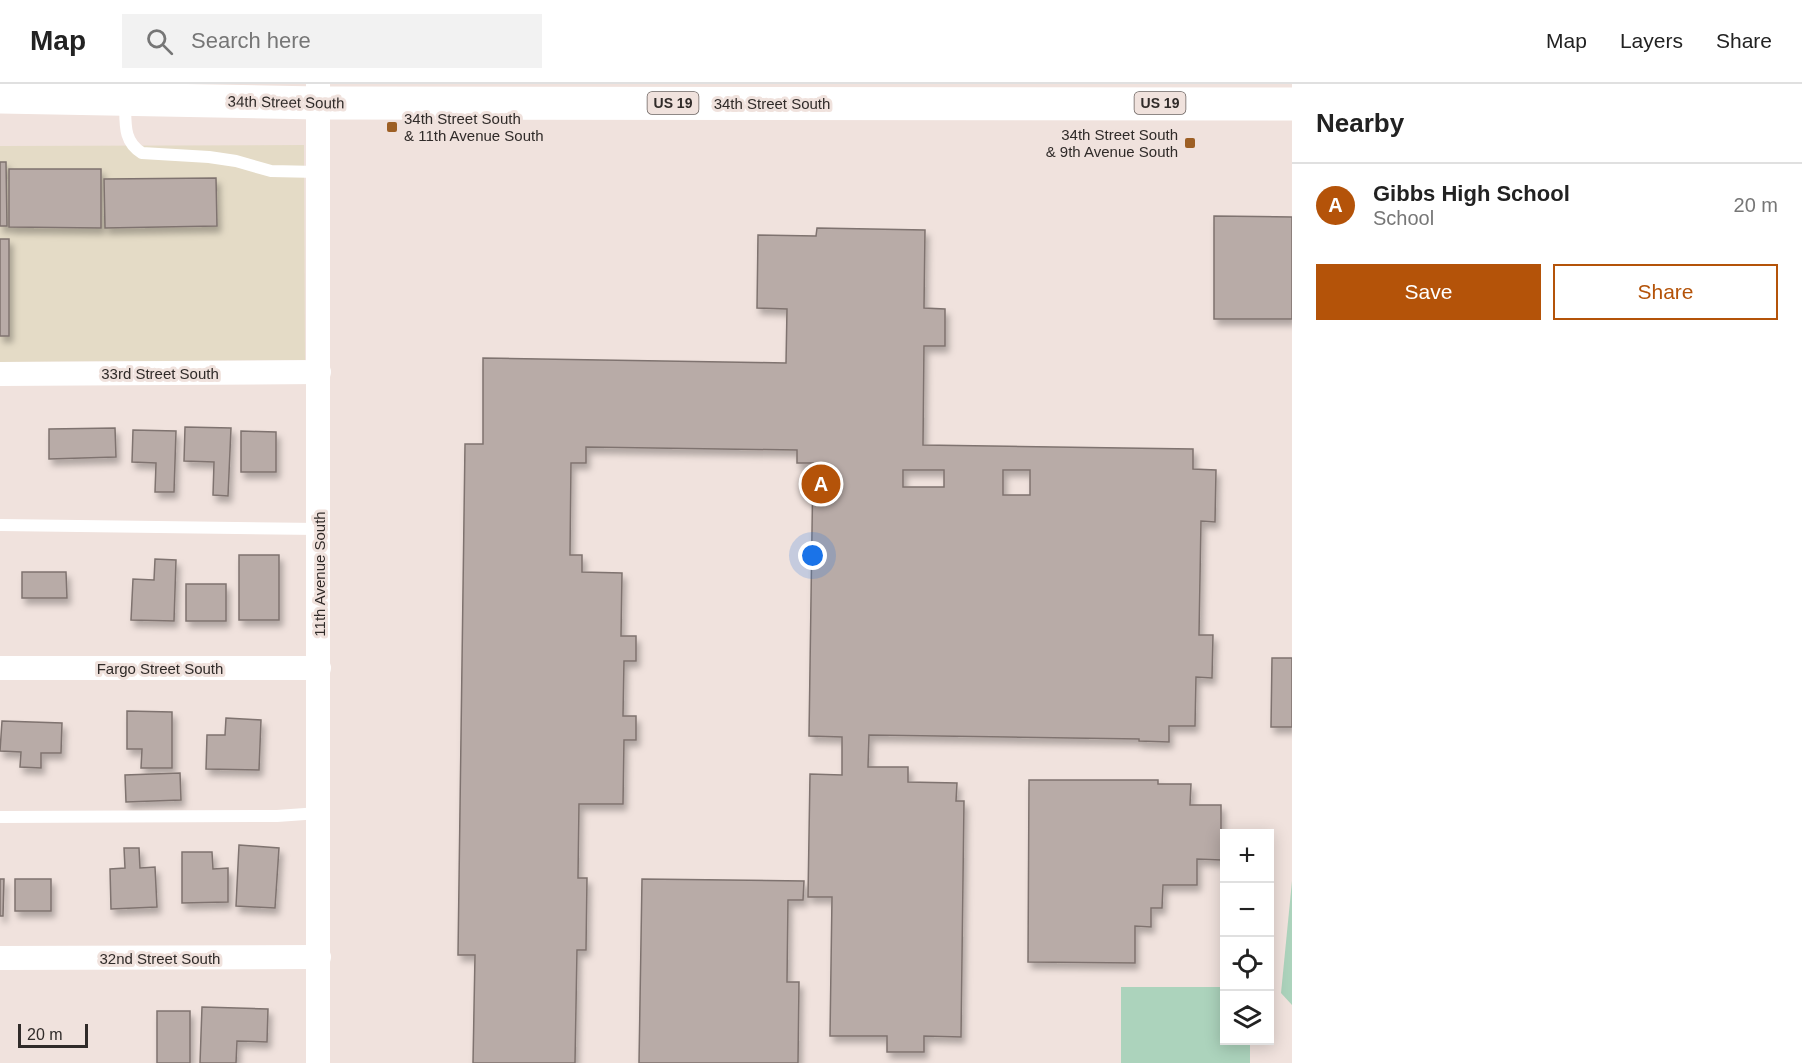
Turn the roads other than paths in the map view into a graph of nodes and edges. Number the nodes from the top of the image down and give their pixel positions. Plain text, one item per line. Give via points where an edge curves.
1 (318, 93) edge
2 (0, 97) edge
3 (125, 99) junction
4 (1292, 104) edge
5 (318, 172) junction
6 (319, 372) junction
7 (0, 374) edge
8 (0, 525) edge
9 (319, 529) junction
10 (0, 668) edge
11 (319, 668) junction
12 (319, 813) junction
13 (0, 818) edge
14 (319, 957) junction
15 (0, 958) edge
16 (318, 1063) edge

1 - 3 highway, 34th Street South / US 19
1 - 4 highway, 34th Street South / US 19
1 - 5 street, 11th Avenue South
2 - 3 highway, 34th Street South / US 19
3 - 5 lane via 126,133 133,148 142,153 209,157 271,171
5 - 6 street, 11th Avenue South
6 - 7 street, 33rd Street South
6 - 9 street, 11th Avenue South
8 - 9 lane
9 - 11 street, 11th Avenue South
10 - 11 street, Fargo Street South
11 - 12 street, 11th Avenue South
12 - 13 lane
12 - 14 street, 11th Avenue South
14 - 15 street, 32nd Street South
14 - 16 street, 11th Avenue South

